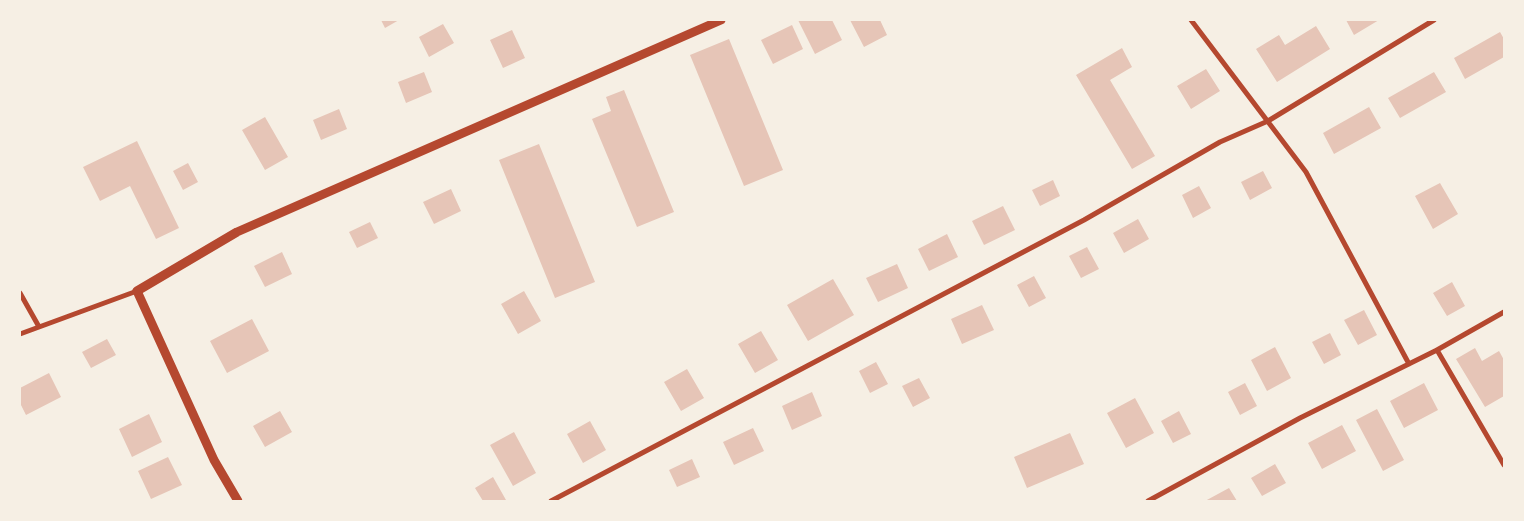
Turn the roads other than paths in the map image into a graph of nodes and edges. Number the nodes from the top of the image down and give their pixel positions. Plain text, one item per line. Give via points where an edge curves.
1 (721, 20) edge
2 (1191, 20) edge
3 (1434, 20) edge
4 (1268, 121) junction
5 (137, 291) junction
6 (20, 293) edge
7 (1504, 312) edge
8 (38, 325) junction
9 (20, 334) edge
10 (1437, 350) junction
11 (1409, 364) junction
12 (1504, 465) edge
13 (238, 501) edge
14 (551, 501) edge
15 (1148, 501) edge

1 - 5 street via 237,232
2 - 4 street
3 - 4 street
4 - 11 street via 1306,172
4 - 14 street via 1220,142 1084,220
5 - 8 street
5 - 13 street via 214,460
6 - 8 street
7 - 10 street
8 - 9 street
10 - 11 street
10 - 12 street
11 - 15 street via 1300,418

